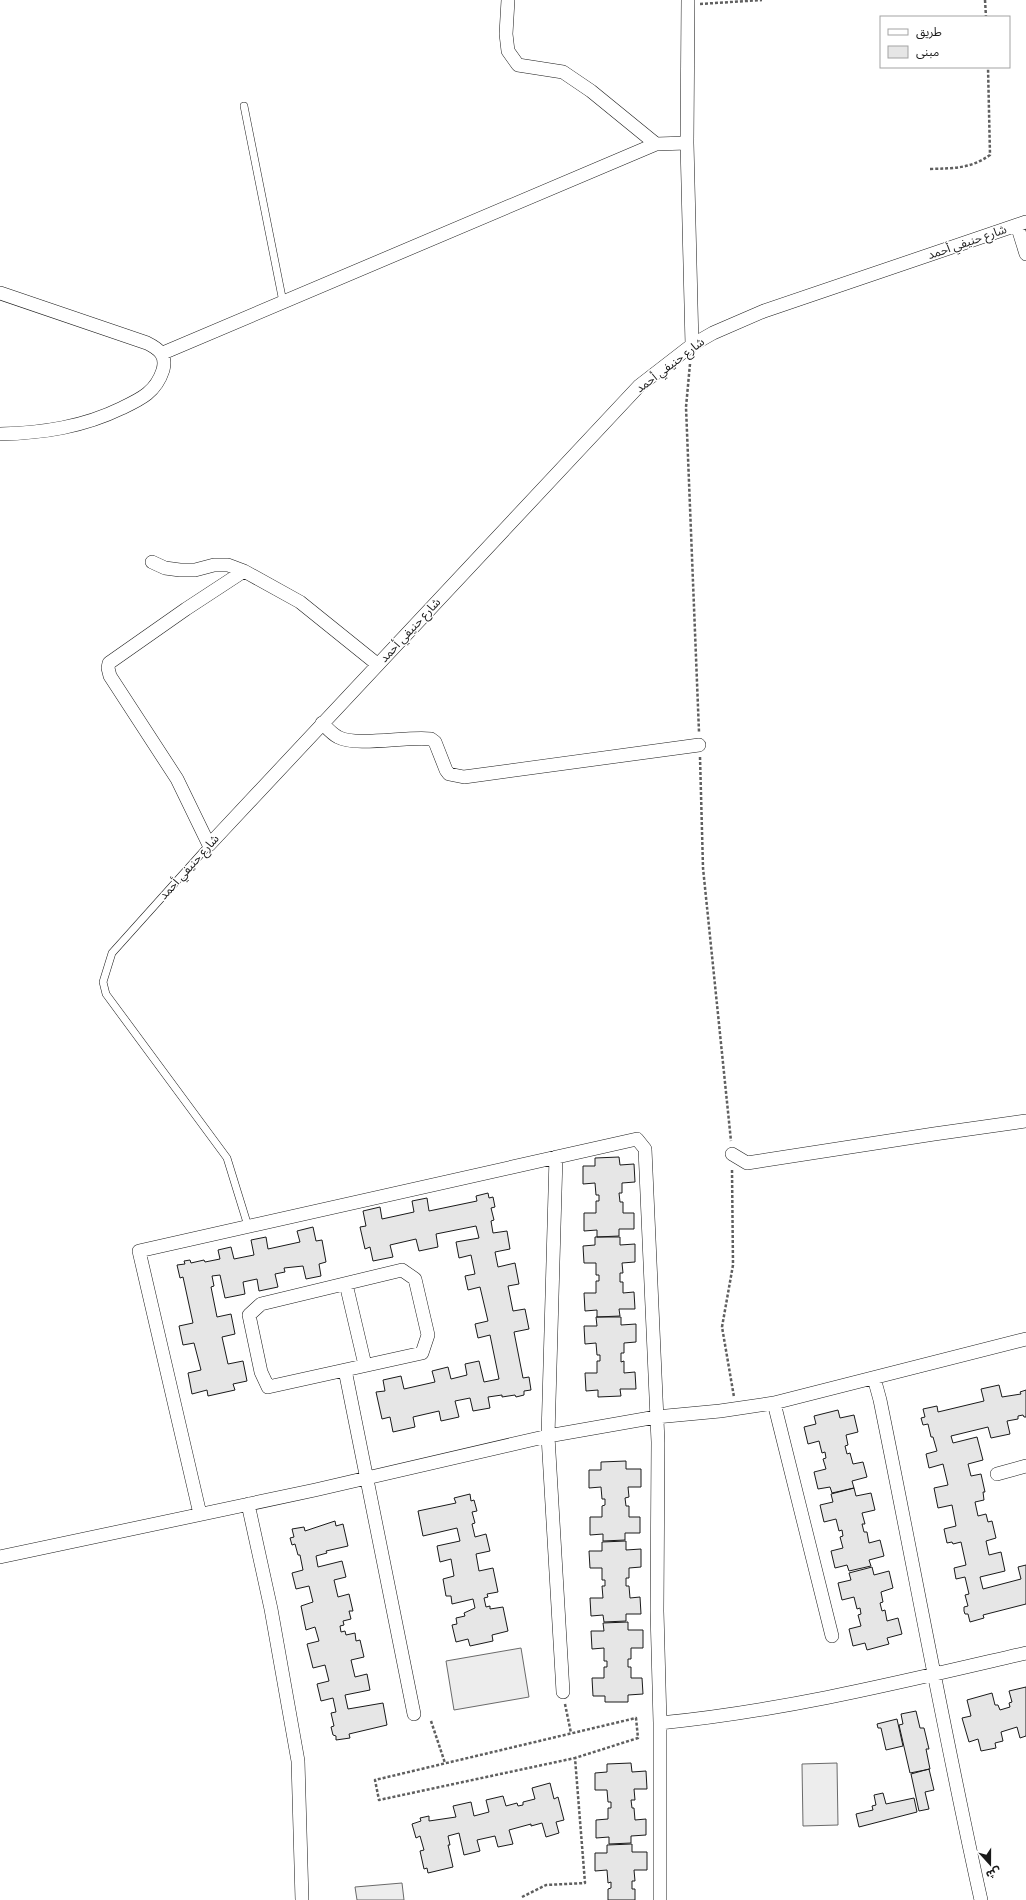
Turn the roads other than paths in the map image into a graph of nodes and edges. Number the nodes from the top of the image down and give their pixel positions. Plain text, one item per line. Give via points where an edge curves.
1 (508, 0) edge
2 (688, 2) edge
3 (244, 106) dead end
4 (687, 143) junction
5 (656, 144) junction
6 (1022, 224) edge
7 (1026, 254) edge
8 (0, 293) edge
9 (283, 302) junction
10 (692, 345) junction
11 (163, 354) junction
12 (0, 434) edge
13 (152, 562) dead end
14 (244, 571) junction
15 (377, 664) junction
16 (322, 723) junction
17 (699, 745) dead end
18 (209, 845) junction
19 (1026, 1122) edge
20 (732, 1154) road end
21 (556, 1157) junction
22 (248, 1226) junction
23 (346, 1284) junction
24 (1026, 1339) edge
25 (365, 1365) junction
26 (345, 1370) junction
27 (874, 1378) junction
28 (774, 1403) junction
29 (656, 1417) junction
30 (548, 1436) junction
31 (1026, 1466) edge
32 (997, 1474) dead end
33 (368, 1476) junction
34 (248, 1504) junction
35 (200, 1514) junction
36 (0, 1557) edge
37 (832, 1636) dead end
38 (1026, 1652) edge
39 (936, 1674) junction
40 (563, 1692) road end
41 (414, 1714) dead end
42 (660, 1723) junction
43 (302, 1900) edge
44 (660, 1900) edge
45 (981, 1900) edge

1 - 5 street via 508,51 518,64 563,72 591,91
2 - 4 street
3 - 9 lane
4 - 5 street
4 - 10 street
5 - 9 street
6 - 7 street
6 - 10 street, شارع حنيفي أحمد via 764,310
8 - 11 street via 147,343
9 - 11 street
10 - 15 street, شارع حنيفي أحمد via 639,386
11 - 12 street via 165,364 156,387 144,397 102,418 65,428
13 - 14 street via 165,568 180,570 228,565
14 - 15 street via 300,602
14 - 18 street via 109,663 108,668 110,676 177,778
15 - 16 street, شارع حنيفي أحمد
16 - 17 street via 343,739 431,740 435,742 449,774 464,777
16 - 18 street, شارع حنيفي أحمد
18 - 22 lane, شارع حنيفي أحمد via 112,953 103,982 106,994 227,1158
19 - 20 street via 747,1163
21 - 22 street
21 - 29 street via 637,1139 645,1149
21 - 30 street
22 - 35 street via 139,1251
23 - 25 street
23 - 25 street via 402,1270 415,1279 428,1335 422,1353
23 - 26 street via 261,1304 249,1315 261,1372 268,1387
24 - 27 street
25 - 26 street
26 - 33 street
27 - 28 street
27 - 39 street
28 - 29 street
28 - 37 street
29 - 30 street
29 - 42 street via 656,1611
30 - 33 street
30 - 40 street
31 - 32 street
33 - 34 street
33 - 41 street
34 - 35 street
34 - 43 street via 271,1609 298,1761
35 - 36 street
38 - 39 street
39 - 42 street via 782,1707
39 - 45 street via 956,1788
42 - 44 street

